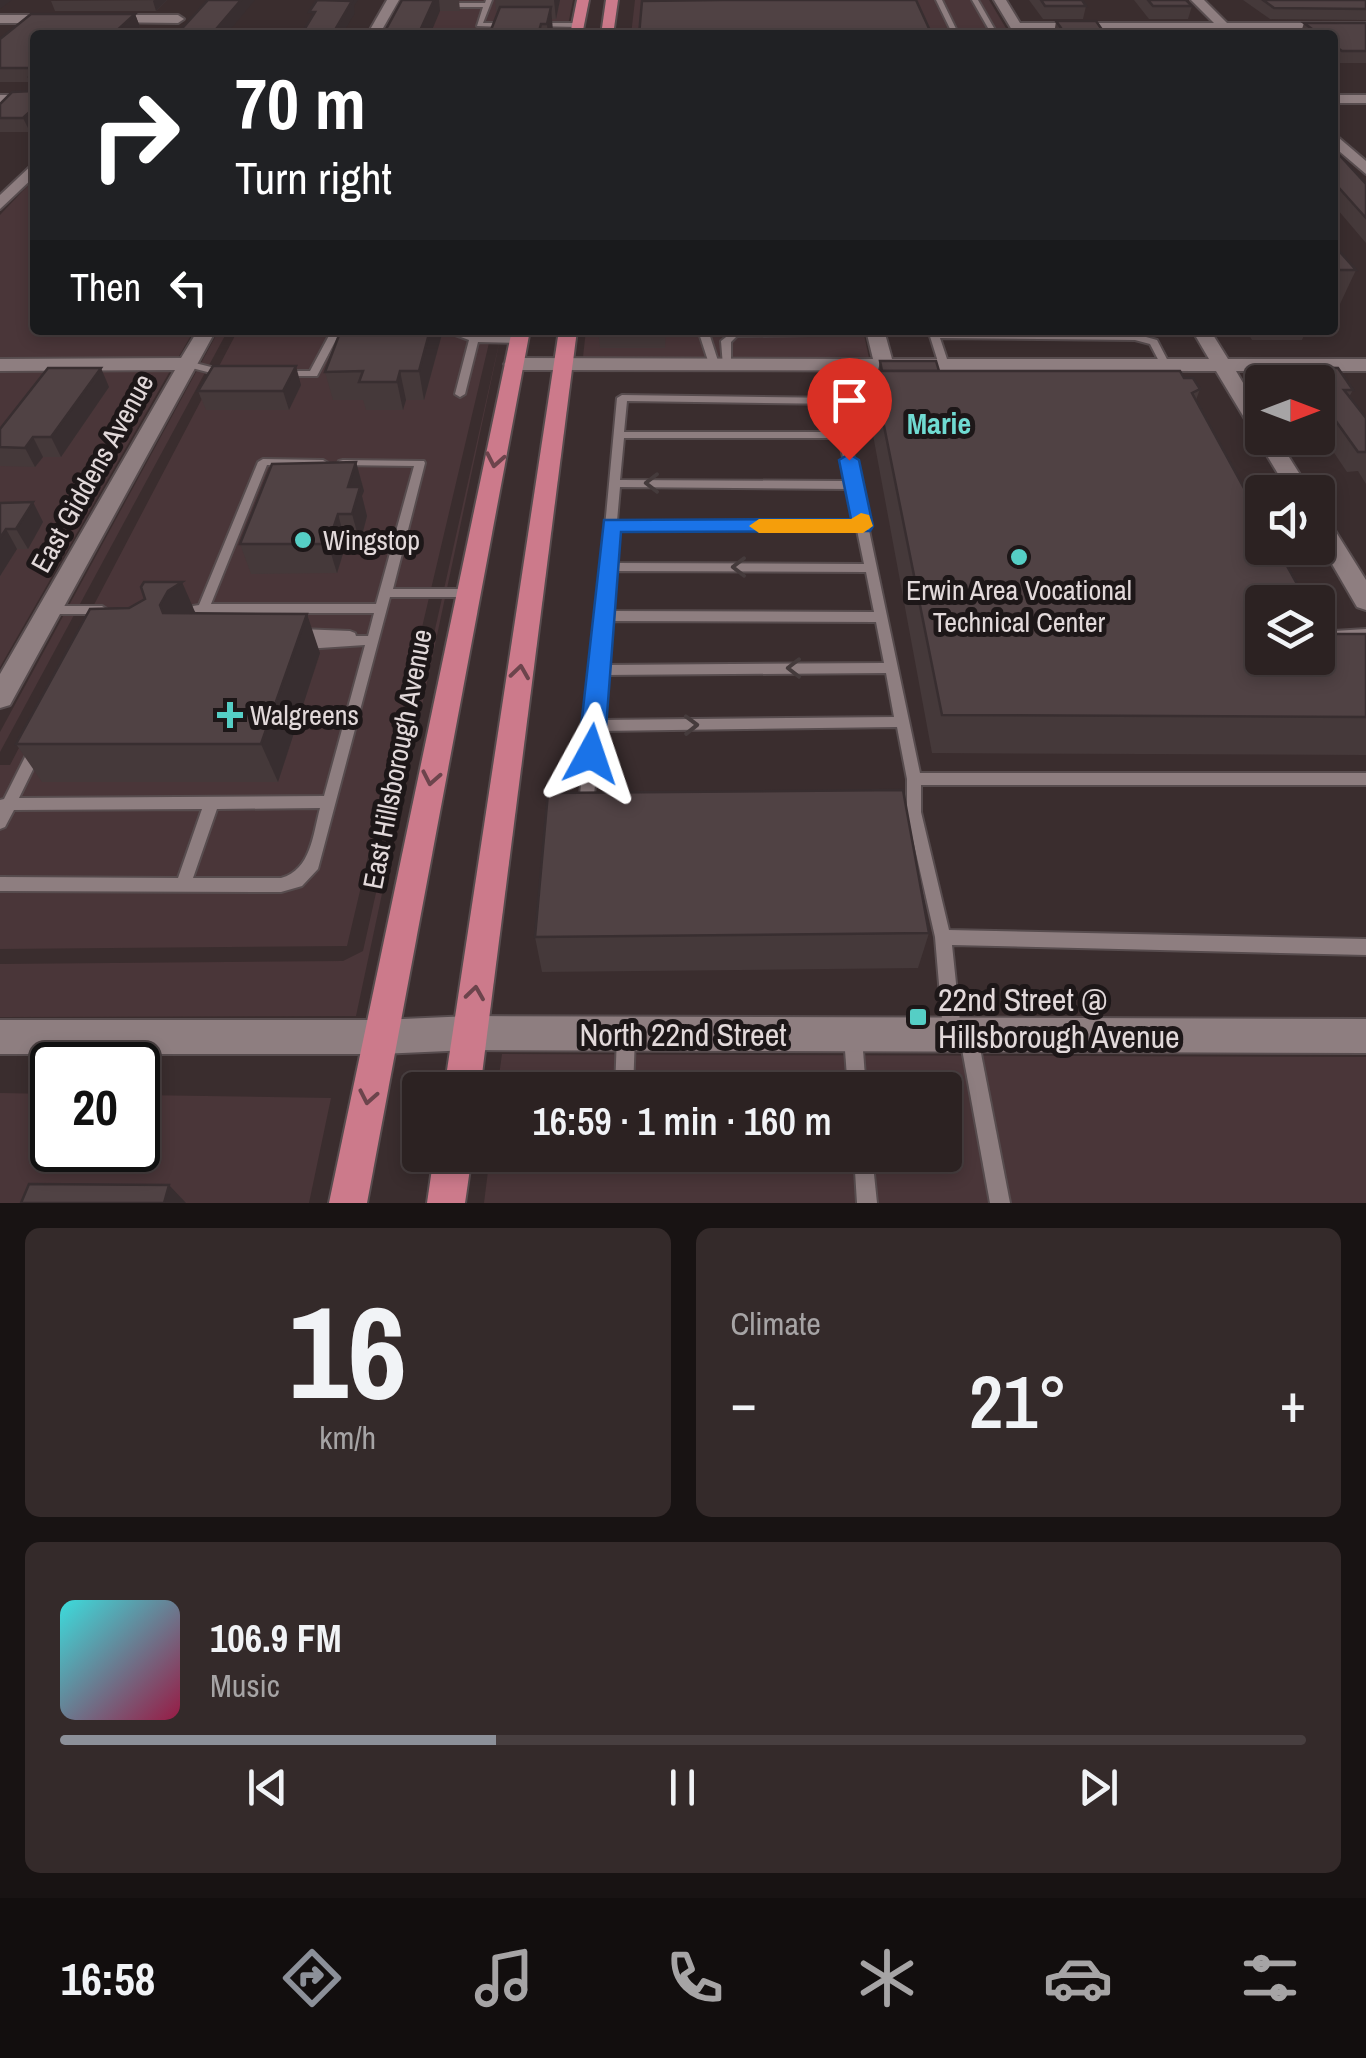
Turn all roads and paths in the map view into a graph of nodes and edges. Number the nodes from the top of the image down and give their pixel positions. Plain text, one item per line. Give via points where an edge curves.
1 (40, 0) edge
2 (393, 0) edge
3 (448, 0) edge
4 (583, 0) edge
5 (612, 0) edge
6 (939, 0) edge
7 (975, 0) edge
8 (1000, 0) edge
9 (1197, 0) edge
10 (488, 2) edge
11 (0, 19) edge
12 (16, 19) junction
13 (70, 19) edge
14 (88, 19) edge
15 (1366, 27) edge
16 (167, 30) edge
17 (376, 30) edge
18 (577, 30) edge
19 (608, 30) edge
20 (954, 30) edge
21 (992, 30) edge
22 (1018, 30) edge
23 (1227, 30) edge
24 (1262, 30) edge
25 (0, 31) edge
26 (0, 99) edge
27 (30, 99) edge
28 (1338, 99) edge
29 (1366, 99) edge
30 (1338, 142) edge
31 (1366, 168) edge
32 (30, 172) edge
33 (0, 204) edge
34 (204, 335) edge
35 (334, 335) edge
36 (462, 335) edge
37 (567, 335) edge
38 (706, 335) edge
39 (732, 335) edge
40 (876, 335) edge
41 (934, 335) edge
42 (1122, 335) edge
43 (1204, 335) edge
44 (474, 339) junction
45 (518, 345) edge
46 (564, 363) junction
47 (187, 364) junction
48 (720, 364) junction
49 (0, 365) edge
50 (843, 365) junction
51 (884, 365) junction
52 (944, 365) junction
53 (1165, 365) junction
54 (1222, 365) junction
55 (1366, 365) edge
56 (238, 373) edge
57 (275, 374) edge
58 (460, 394) dead end
59 (848, 401) junction
60 (906, 401) edge
61 (1245, 402) edge
62 (619, 435) junction
63 (844, 436) junction
64 (615, 483) junction
65 (854, 485) junction
66 (611, 525) junction
67 (863, 526) junction
68 (1335, 549) edge
69 (608, 567) junction
70 (872, 568) junction
71 (468, 594) junction
72 (382, 600) junction
73 (1366, 601) edge
74 (184, 609) edge
75 (203, 609) junction
76 (50, 610) junction
77 (105, 610) junction
78 (125, 610) edge
79 (603, 616) junction
80 (881, 617) junction
81 (98, 625) edge
82 (1366, 634) edge
83 (1335, 636) edge
84 (293, 639) edge
85 (372, 640) junction
86 (891, 668) junction
87 (598, 670) junction
88 (0, 698) edge
89 (902, 722) junction
90 (593, 726) junction
91 (42, 738) edge
92 (914, 779) junction
93 (1366, 779) edge
94 (329, 802) junction
95 (212, 803) junction
96 (5, 805) edge
97 (605, 810) edge
98 (876, 812) edge
99 (914, 812) junction
100 (0, 823) edge
101 (0, 884) edge
102 (183, 885) junction
103 (942, 937) junction
104 (1366, 947) edge
105 (470, 1033) junction
106 (626, 1034) junction
107 (852, 1034) junction
108 (960, 1035) junction
109 (1366, 1036) edge
110 (0, 1037) edge
111 (380, 1037) junction
112 (465, 1072) edge
113 (625, 1072) edge
114 (855, 1072) edge
115 (451, 1172) edge
116 (864, 1172) edge
117 (348, 1203) edge
118 (446, 1203) edge
119 (867, 1203) edge
120 (1000, 1203) edge

1 - 12 street
2 - 17 street
3 - 10 lane via 446,5
4 - 18 main road
5 - 19 main road
6 - 20 lane
7 - 21 lane
8 - 22 street
9 - 23 street
10 - 18 lane via 479,25
11 - 12 street
12 - 13 street
12 - 25 street
14 - 16 street via 182,14
15 - 24 street
26 - 27 street
28 - 29 street
30 - 31 street
32 - 33 street
34 - 47 street, East Giddens Avenue
35 - 57 lane via 313,374
36 - 44 lane
37 - 46 main road
38 - 48 lane
39 - 48 lane
40 - 51 street
41 - 52 lane
42 - 53 lane via 1154,342
43 - 54 street
44 - 45 lane
44 - 58 lane
45 - 46 street
45 -> 71 main road, East Hillsborough Avenue
46 - 48 street
105 -> 46 main road
47 - 49 street
47 - 56 lane
47 - 76 street, East Giddens Avenue
48 - 50 street
50 - 51 street
50 - 59 lane
51 - 52 street
52 - 53 street
53 - 54 street
54 - 55 street
54 - 61 street
59 - 60 lane
59 - 62 lane via 622,398
59 - 63 lane
62 - 63 lane
62 - 64 lane
63 - 65 lane
65 -> 64 lane
64 - 66 lane
65 - 67 lane
66 - 67 lane
66 - 69 lane
67 - 70 lane
68 - 73 street
70 -> 69 lane
69 - 79 lane
70 - 80 lane
71 - 72 lane
71 -> 111 main road, East Hillsborough Avenue
72 - 75 lane
72 - 75 lane via 420,464 263,462
72 - 85 lane
74 - 75 lane
76 - 77 lane
76 - 88 street, East Giddens Avenue
77 - 78 lane
77 - 81 lane
79 - 80 lane
79 - 87 lane
80 - 86 lane
82 - 83 lane
84 - 85 lane
85 - 94 lane
86 -> 87 lane
86 - 89 lane
87 - 90 lane
90 -> 89 lane
89 - 92 lane
90 - 97 lane via 586,810
91 - 96 lane
92 - 93 lane
92 - 99 lane
94 - 95 lane
94 - 102 lane via 313,864 296,881
95 - 96 lane
95 - 102 lane
96 - 100 lane
98 - 99 lane
99 - 103 lane
101 - 102 lane
103 - 104 lane
103 - 108 lane
105 - 106 street, North 22nd Street
105 - 111 street, North 22nd Street
105 - 112 main road
106 - 107 street, North 22nd Street
106 - 113 lane
107 - 108 street, North 22nd Street
107 - 114 lane
108 - 109 street, North 22nd Street
108 - 120 lane
110 - 111 street, North 22nd Street
111 -> 117 main road, East Hillsborough Avenue
115 - 118 main road
116 - 119 lane

